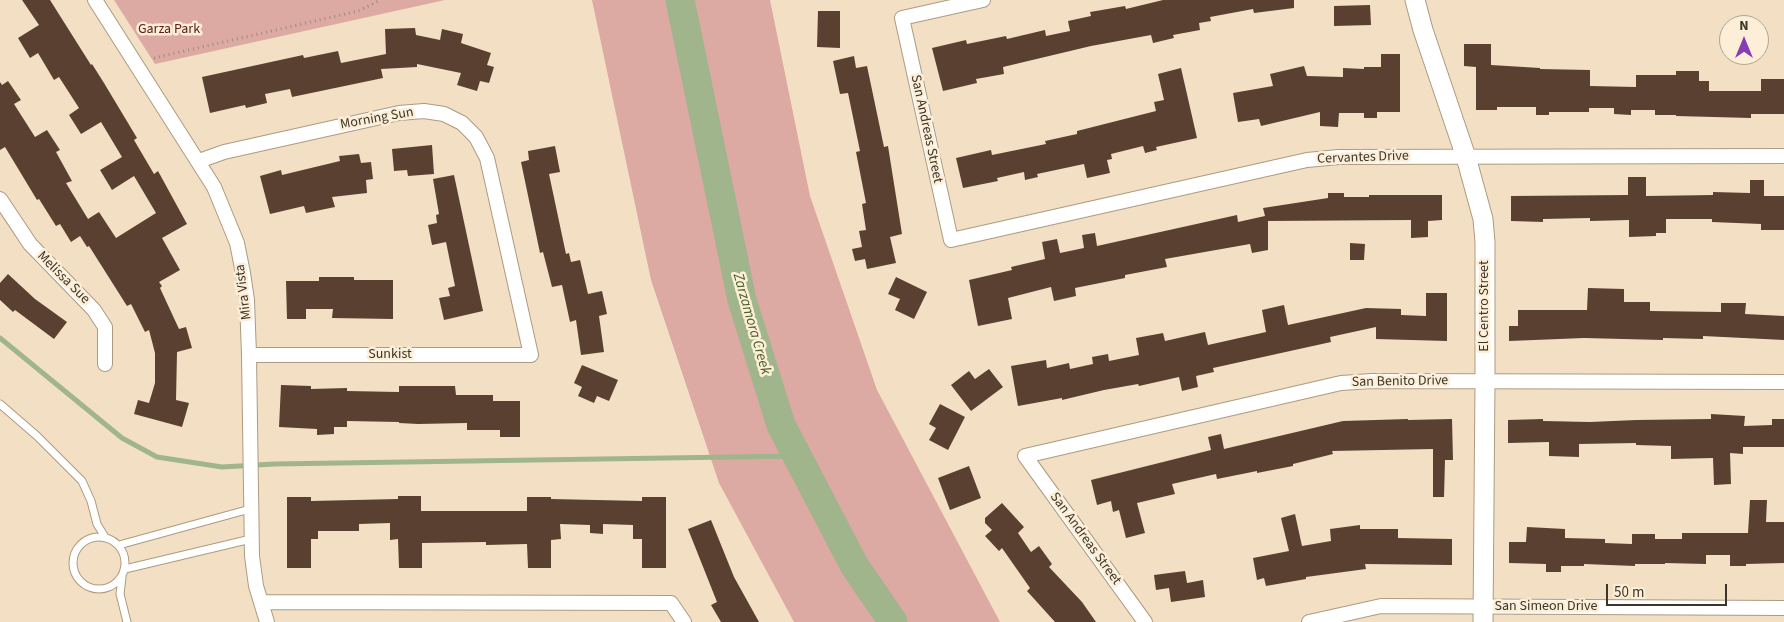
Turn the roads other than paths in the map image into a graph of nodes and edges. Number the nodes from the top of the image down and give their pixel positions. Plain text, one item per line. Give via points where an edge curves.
1 (95, 0) edge
2 (983, 0) edge
3 (1415, 0) edge
4 (1784, 156) edge
5 (1466, 157) junction
6 (199, 161) junction
7 (0, 199) edge
8 (951, 240) joint
9 (249, 355) junction
10 (531, 355) joint
11 (105, 364) dead end
12 (1485, 382) junction
13 (1784, 382) edge
14 (0, 404) edge
15 (1025, 456) joint
16 (250, 509) junction
17 (105, 537) junction
18 (251, 539) junction
19 (119, 545) junction
20 (125, 569) junction
21 (122, 577) junction
22 (261, 602) junction
23 (1784, 608) edge
24 (1483, 615) edge
25 (127, 622) edge
26 (267, 622) edge
27 (684, 622) edge
28 (1145, 622) edge
29 (1310, 622) edge

1 - 6 street, Mira Vista
2 - 8 street, San Andreas Street via 902,18
3 - 5 street, El Centro Street
4 - 5 street, Cervantes Drive
5 - 8 street, Cervantes Drive via 1339,156 1308,160
5 - 12 street, El Centro Street via 1483,219 1485,242
6 - 9 street, Mira Vista via 214,186 236,243 247,300
6 - 10 street, Morning Sun via 224,152 399,113 424,111 444,114 462,123 476,137 487,158
7 - 11 street, Melissa Sue via 30,244 94,310 104,328
9 - 10 street, Sunkist
9 - 16 street, Mira Vista
12 - 13 street, San Benito Drive
12 - 15 street, San Benito Drive via 1341,383
12 - 24 street, El Centro Street
14 - 17 lane via 82,481
15 - 28 street, San Andreas Street
16 - 18 street, Mira Vista
16 - 19 lane
17 - 19 lane
17 - 21 lane via 96,536 80,544 72,560 73,570 77,578 92,588 109,587
18 - 20 lane
18 - 22 street, Mira Vista
19 - 20 lane via 124,552
20 - 21 lane
21 - 25 lane via 120,594
22 - 26 street, Mira Vista
22 - 27 street via 671,604
23 - 24 street, San Simeon Drive
24 - 29 street, San Simeon Drive via 1382,606

